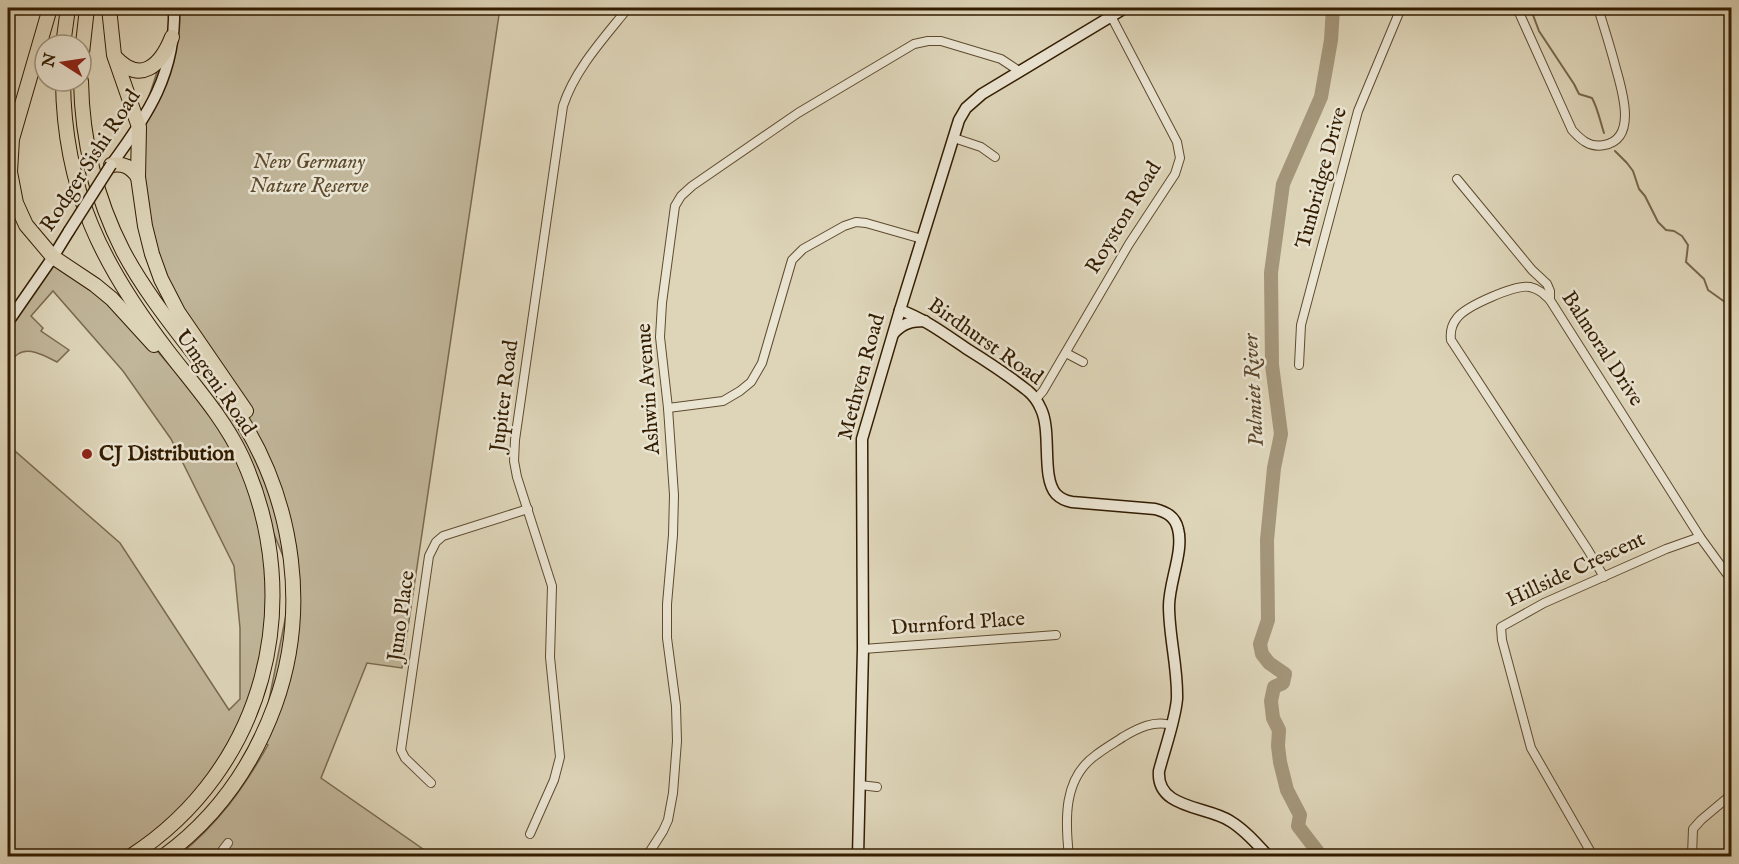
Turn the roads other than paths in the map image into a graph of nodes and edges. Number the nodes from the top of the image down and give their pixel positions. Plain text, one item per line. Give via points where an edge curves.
1 (50, 8) edge
2 (68, 8) edge
3 (87, 8) edge
4 (109, 8) edge
5 (174, 8) edge
6 (628, 8) edge
7 (1125, 8) edge
8 (1401, 8) edge
9 (1517, 8) edge
10 (1598, 8) edge
11 (1111, 16) junction
12 (65, 33) edge
13 (84, 33) edge
14 (172, 37) junction
15 (114, 55) junction
16 (1019, 71) junction
17 (64, 93) edge
18 (82, 93) edge
19 (139, 127) junction
20 (954, 138) junction
21 (995, 157) dead end
22 (111, 165) junction
23 (138, 177) junction
24 (1456, 179) dead end
25 (922, 239) junction
26 (53, 258) junction
27 (1550, 300) junction
28 (900, 309) junction
29 (926, 321) junction
30 (8, 322) edge
31 (893, 334) junction
32 (1066, 352) junction
33 (1083, 362) dead end
34 (1299, 365) dead end
35 (1036, 399) junction
36 (668, 408) junction
37 (241, 455) junction
38 (528, 509) junction
39 (1700, 537) junction
40 (1604, 577) junction
41 (293, 580) junction
42 (1731, 581) edge
43 (8, 591) edge
44 (8, 598) edge
45 (1056, 635) dead end
46 (862, 649) junction
47 (1171, 724) junction
48 (431, 783) dead end
49 (860, 785) junction
50 (877, 787) dead end
51 (1731, 794) edge
52 (530, 834) dead end
53 (228, 843) dead end
54 (131, 856) edge
55 (164, 856) edge
56 (218, 856) edge
57 (647, 856) edge
58 (858, 856) edge
59 (1069, 856) edge
60 (1268, 856) edge
61 (1593, 856) edge
62 (1692, 856) edge

1 - 26 highway via 10,156 12,189 21,215
2 - 12 highway
3 - 13 highway
4 - 15 highway
5 - 14 street, Rodger Sishi Road
6 - 38 street, Jupiter Road via 579,73 563,106 515,440 517,477
7 - 11 street, Methven Road
8 - 34 street, Tunbridge Drive via 1358,111 1302,319
9 - 10 street via 1572,130 1582,141 1601,146 1620,136 1625,113
11 - 16 street, Methven Road
11 - 32 street, Royston Road via 1177,142 1180,158 1175,174
14 - 15 highway via 163,57 146,70 129,69
14 - 19 street, Rodger Sishi Road via 162,82
15 - 19 highway
16 - 20 street, Methven Road via 971,103 962,114
16 - 36 street, Ashwin Avenue via 1001,59 941,41 914,44 798,113 681,196 673,214 660,321
17 - 37 highway, Umgeni Road via 74,175 97,240 128,296
18 - 41 highway, Umgeni Road via 87,149 106,212 138,276 226,397 260,455 282,515
19 - 22 street, Rodger Sishi Road
19 - 23 highway
20 - 21 street via 981,147
20 - 25 street, Methven Road
22 - 23 highway via 124,165
22 - 26 street, Rodger Sishi Road, bridge
23 - 41 highway via 147,236 169,297 243,405 273,464 288,513
24 - 27 street via 1547,284
25 - 28 street, Methven Road
25 - 36 street via 855,222 803,249 792,260 762,363 751,382 723,401
26 - 30 street, Rodger Sishi Road
26 - 37 highway via 112,299
27 - 39 street, Balmoral Drive
27 - 40 street, Balmoral Drive via 1530,287 1508,290 1460,315 1453,325 1451,340
28 - 29 street, Birdhurst Road
28 - 31 street, Methven Road
29 - 31 street via 908,323
29 - 35 street, Birdhurst Road
31 - 46 street, Methven Road via 862,439
32 - 33 street
32 - 35 street, Royston Road
35 - 47 street, Birdhurst Road via 1044,416 1049,478 1056,495 1072,502 1155,509 1171,515 1175,521 1179,542 1169,607 1177,701
36 - 57 street, Ashwin Avenue via 674,495 667,638 677,741 668,820
37 - 54 highway, Umgeni Road via 269,541 273,610 266,664 245,726 212,781 188,810
38 - 48 street, Juno Place via 443,536 429,556 401,750
38 - 52 street, Jupiter Road via 552,586 550,657 560,757
39 - 40 street, Hillside Crescent
39 - 42 street, Balmoral Drive
40 - 61 street, Hillside Crescent via 1544,603 1500,628 1532,748
41 - 55 highway, Umgeni Road via 287,660 261,740 212,814
43 - 44 street
45 - 46 street, Durnford Place
46 - 49 street, Methven Road
47 - 59 street via 1151,724 1132,732 1094,756 1077,774 1066,810
47 - 60 street, Birdhurst Road via 1159,771 1163,791 1177,801 1230,820
49 - 50 street
49 - 58 street, Methven Road
51 - 62 street via 1693,829
53 - 56 street

